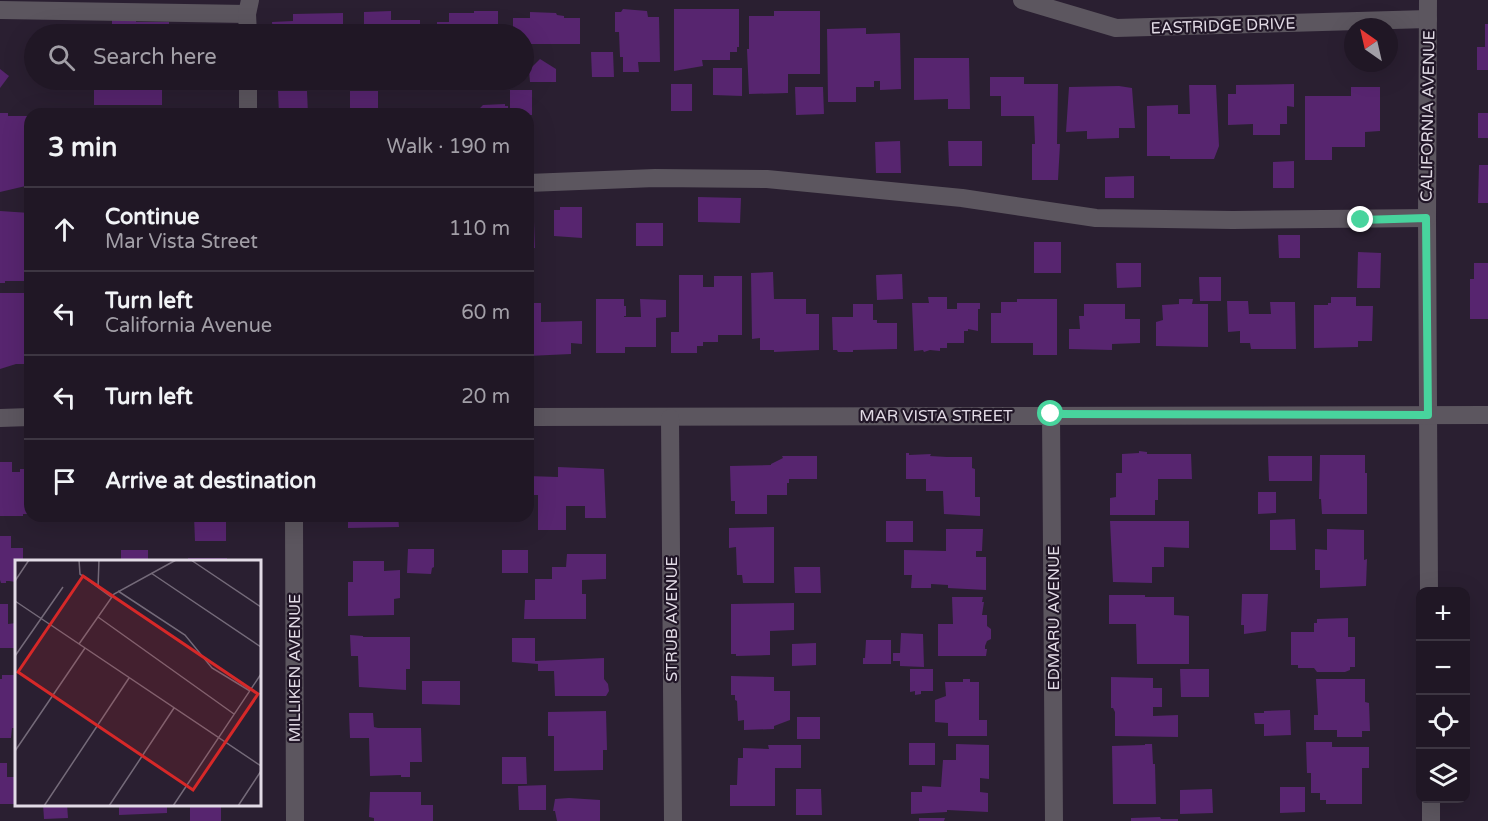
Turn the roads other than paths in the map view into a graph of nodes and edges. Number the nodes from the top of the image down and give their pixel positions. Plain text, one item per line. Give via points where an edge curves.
1 (1022, 0) edge
2 (1428, 0) edge
3 (129, 6) edge
4 (249, 7) edge
5 (0, 10) edge
6 (1428, 19) junction
7 (248, 24) edge
8 (248, 90) edge
9 (248, 108) edge
10 (534, 183) edge
11 (1426, 218) junction
12 (1051, 414) junction
13 (1428, 415) junction
14 (1488, 415) edge
15 (0, 417) edge
16 (24, 417) edge
17 (534, 417) edge
18 (670, 418) junction
19 (294, 522) edge
20 (1429, 587) edge
21 (1431, 803) edge
22 (295, 821) edge
23 (673, 821) edge
24 (1054, 821) edge
25 (1431, 821) edge

1 - 6 street, EASTRIDGE DRIVE via 1116,28
2 - 6 street, CALIFORNIA AVENUE
3 - 4 street
3 - 5 street
4 - 7 street
6 - 11 street, CALIFORNIA AVENUE
8 - 9 street
10 - 11 street via 767,179 962,198 1096,218
11 - 13 street, CALIFORNIA AVENUE
12 - 13 street, MAR VISTA STREET
12 - 18 street, MAR VISTA STREET
12 - 24 street, EDMARU AVENUE
13 - 14 street, MAR VISTA STREET
13 - 20 street, CALIFORNIA AVENUE
15 - 16 street
17 - 18 street, MAR VISTA STREET
18 - 23 street, STRUB AVENUE
19 - 22 street, MILLIKEN AVENUE
21 - 25 street

